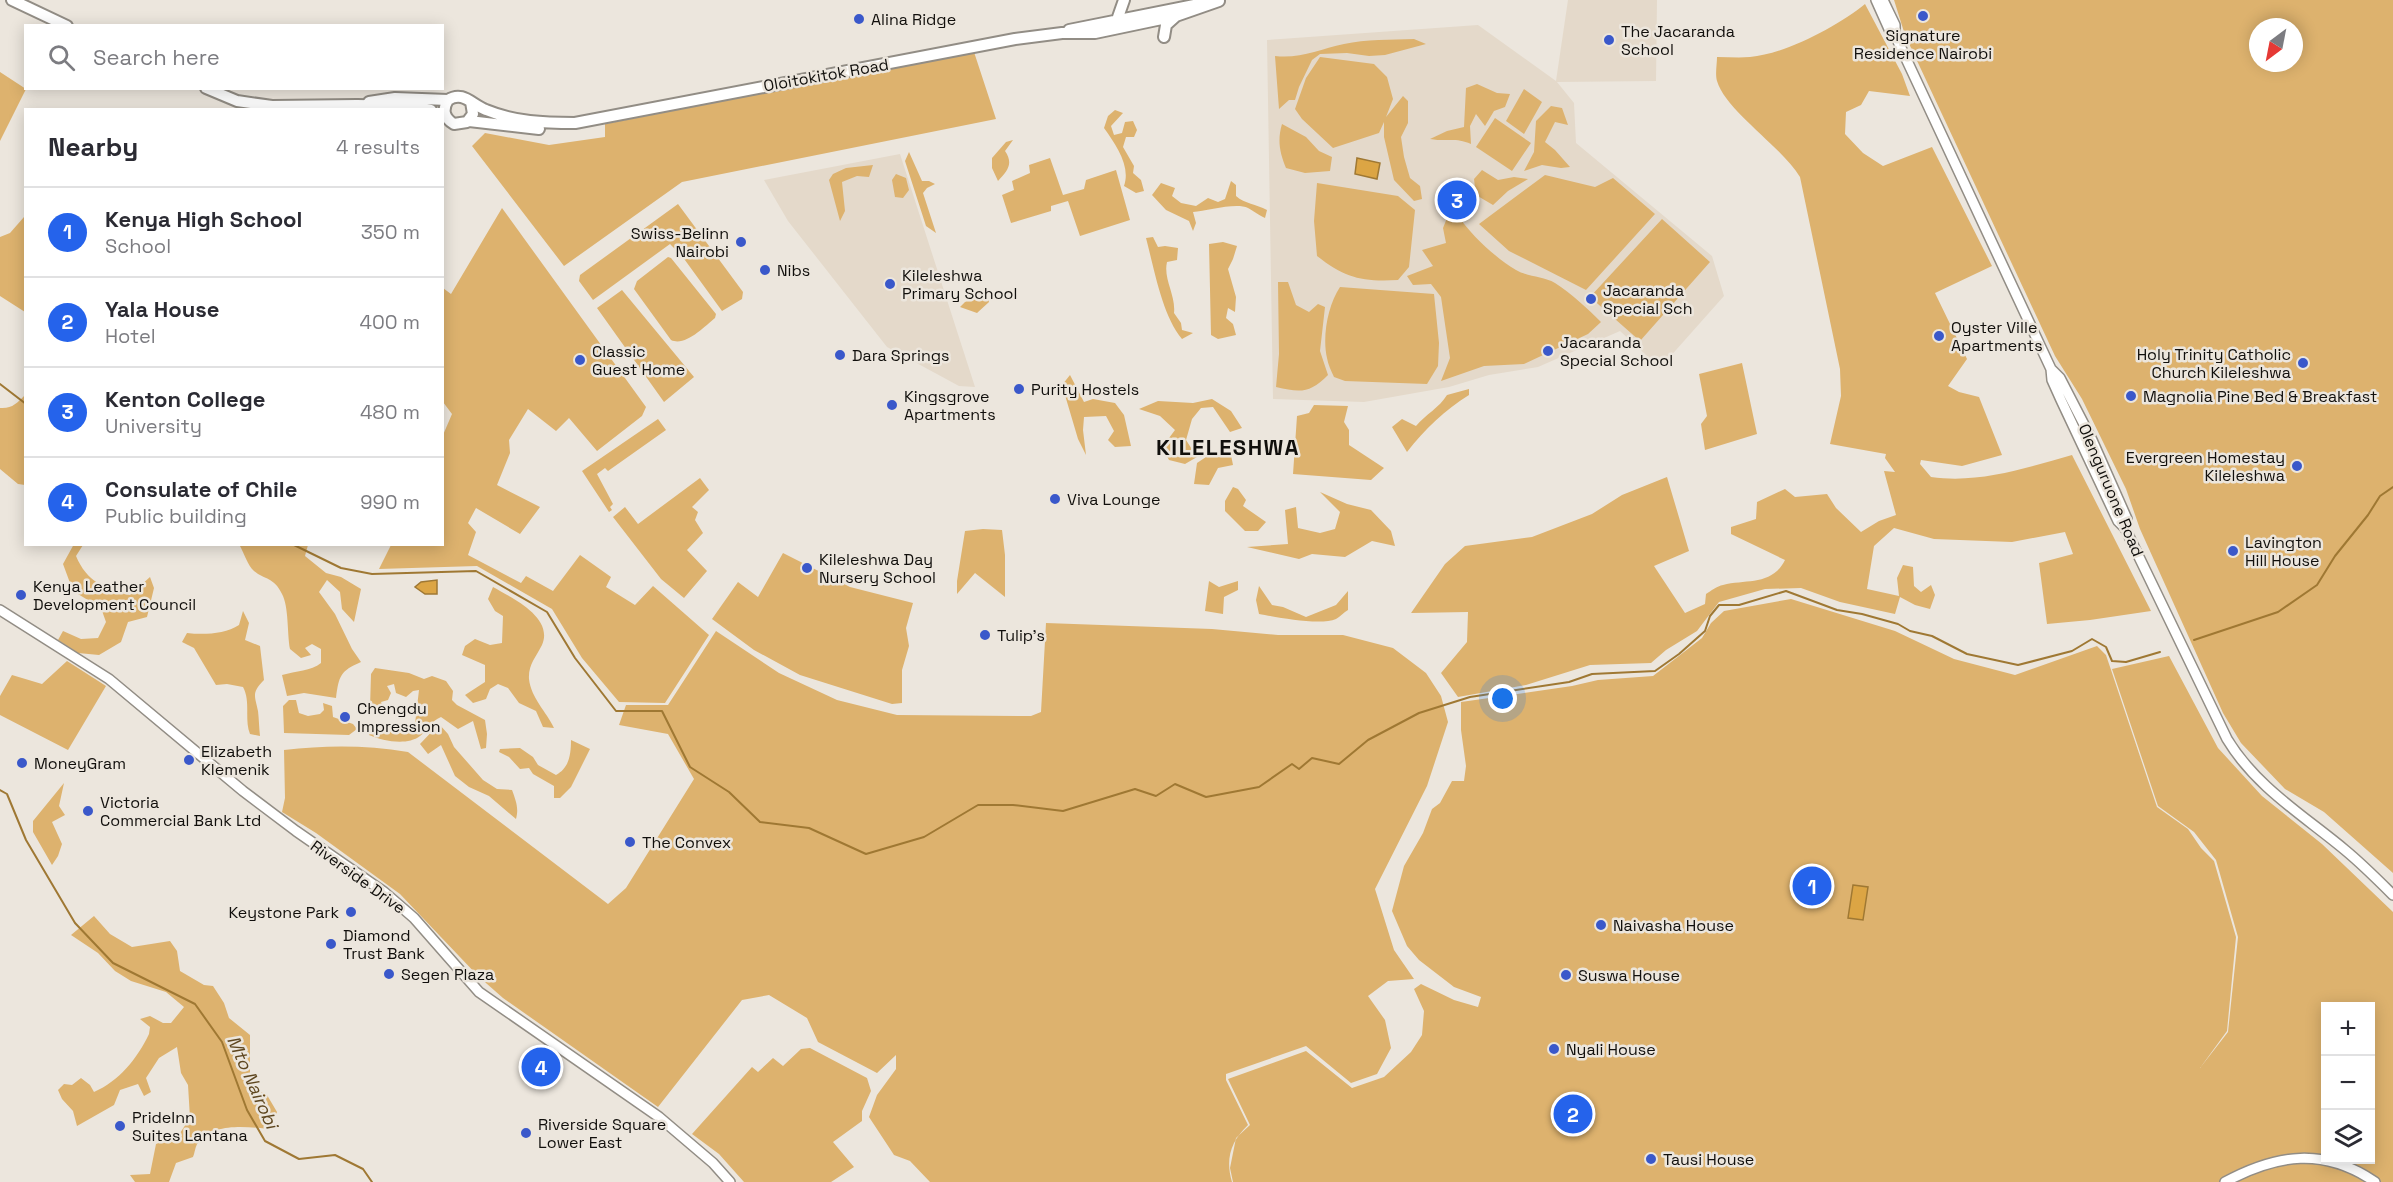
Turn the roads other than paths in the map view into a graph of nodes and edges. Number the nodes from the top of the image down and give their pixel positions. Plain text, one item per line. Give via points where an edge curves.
1 (12, 0) edge
2 (1124, 0) edge
3 (1876, 0) edge
4 (1883, 0) edge
5 (1222, 1) edge
6 (1176, 16) junction
7 (1117, 20) junction
8 (63, 24) edge
9 (1062, 33) junction
10 (1895, 35) junction
11 (1164, 37) dead end
12 (211, 90) edge
13 (448, 100) junction
14 (471, 102) junction
15 (357, 105) junction
16 (418, 108) edge
17 (444, 112) edge
18 (469, 121) junction
19 (575, 123) junction
20 (0, 610) edge
21 (2393, 895) edge
22 (730, 1182) edge
23 (2225, 1182) edge
24 (2375, 1182) edge

1 - 8 main road
2 - 7 main road
3 - 10 street, Olenguruone Road
4 - 10 street, Olenguruone Road via 1895,25
5 - 6 main road, Oloitokitok Road
5 - 7 main road, Oloitokitok Road
6 - 9 main road, Oloitokitok Road via 1095,33
6 - 11 main road via 1166,25
7 - 9 main road, Oloitokitok Road
9 - 19 main road, Oloitokitok Road via 973,46
10 - 21 street, Olenguruone Road via 2051,369 2060,378 2104,465 2127,519 2125,528 2223,733 2265,786 2347,851
12 - 15 main road via 237,101 272,106
13 - 14 main road via 460,96
13 - 15 main road via 395,98
13 - 17 main road
14 - 18 main road via 473,114
14 - 19 main road via 494,113 528,121
15 - 16 main road
17 - 18 main road via 454,124
18 - 19 main road via 543,129
20 - 22 street, Riverside Drive via 108,679 243,791 384,892 414,918 479,992 659,1117
23 - 24 street via 2258,1166 2295,1158 2343,1164

